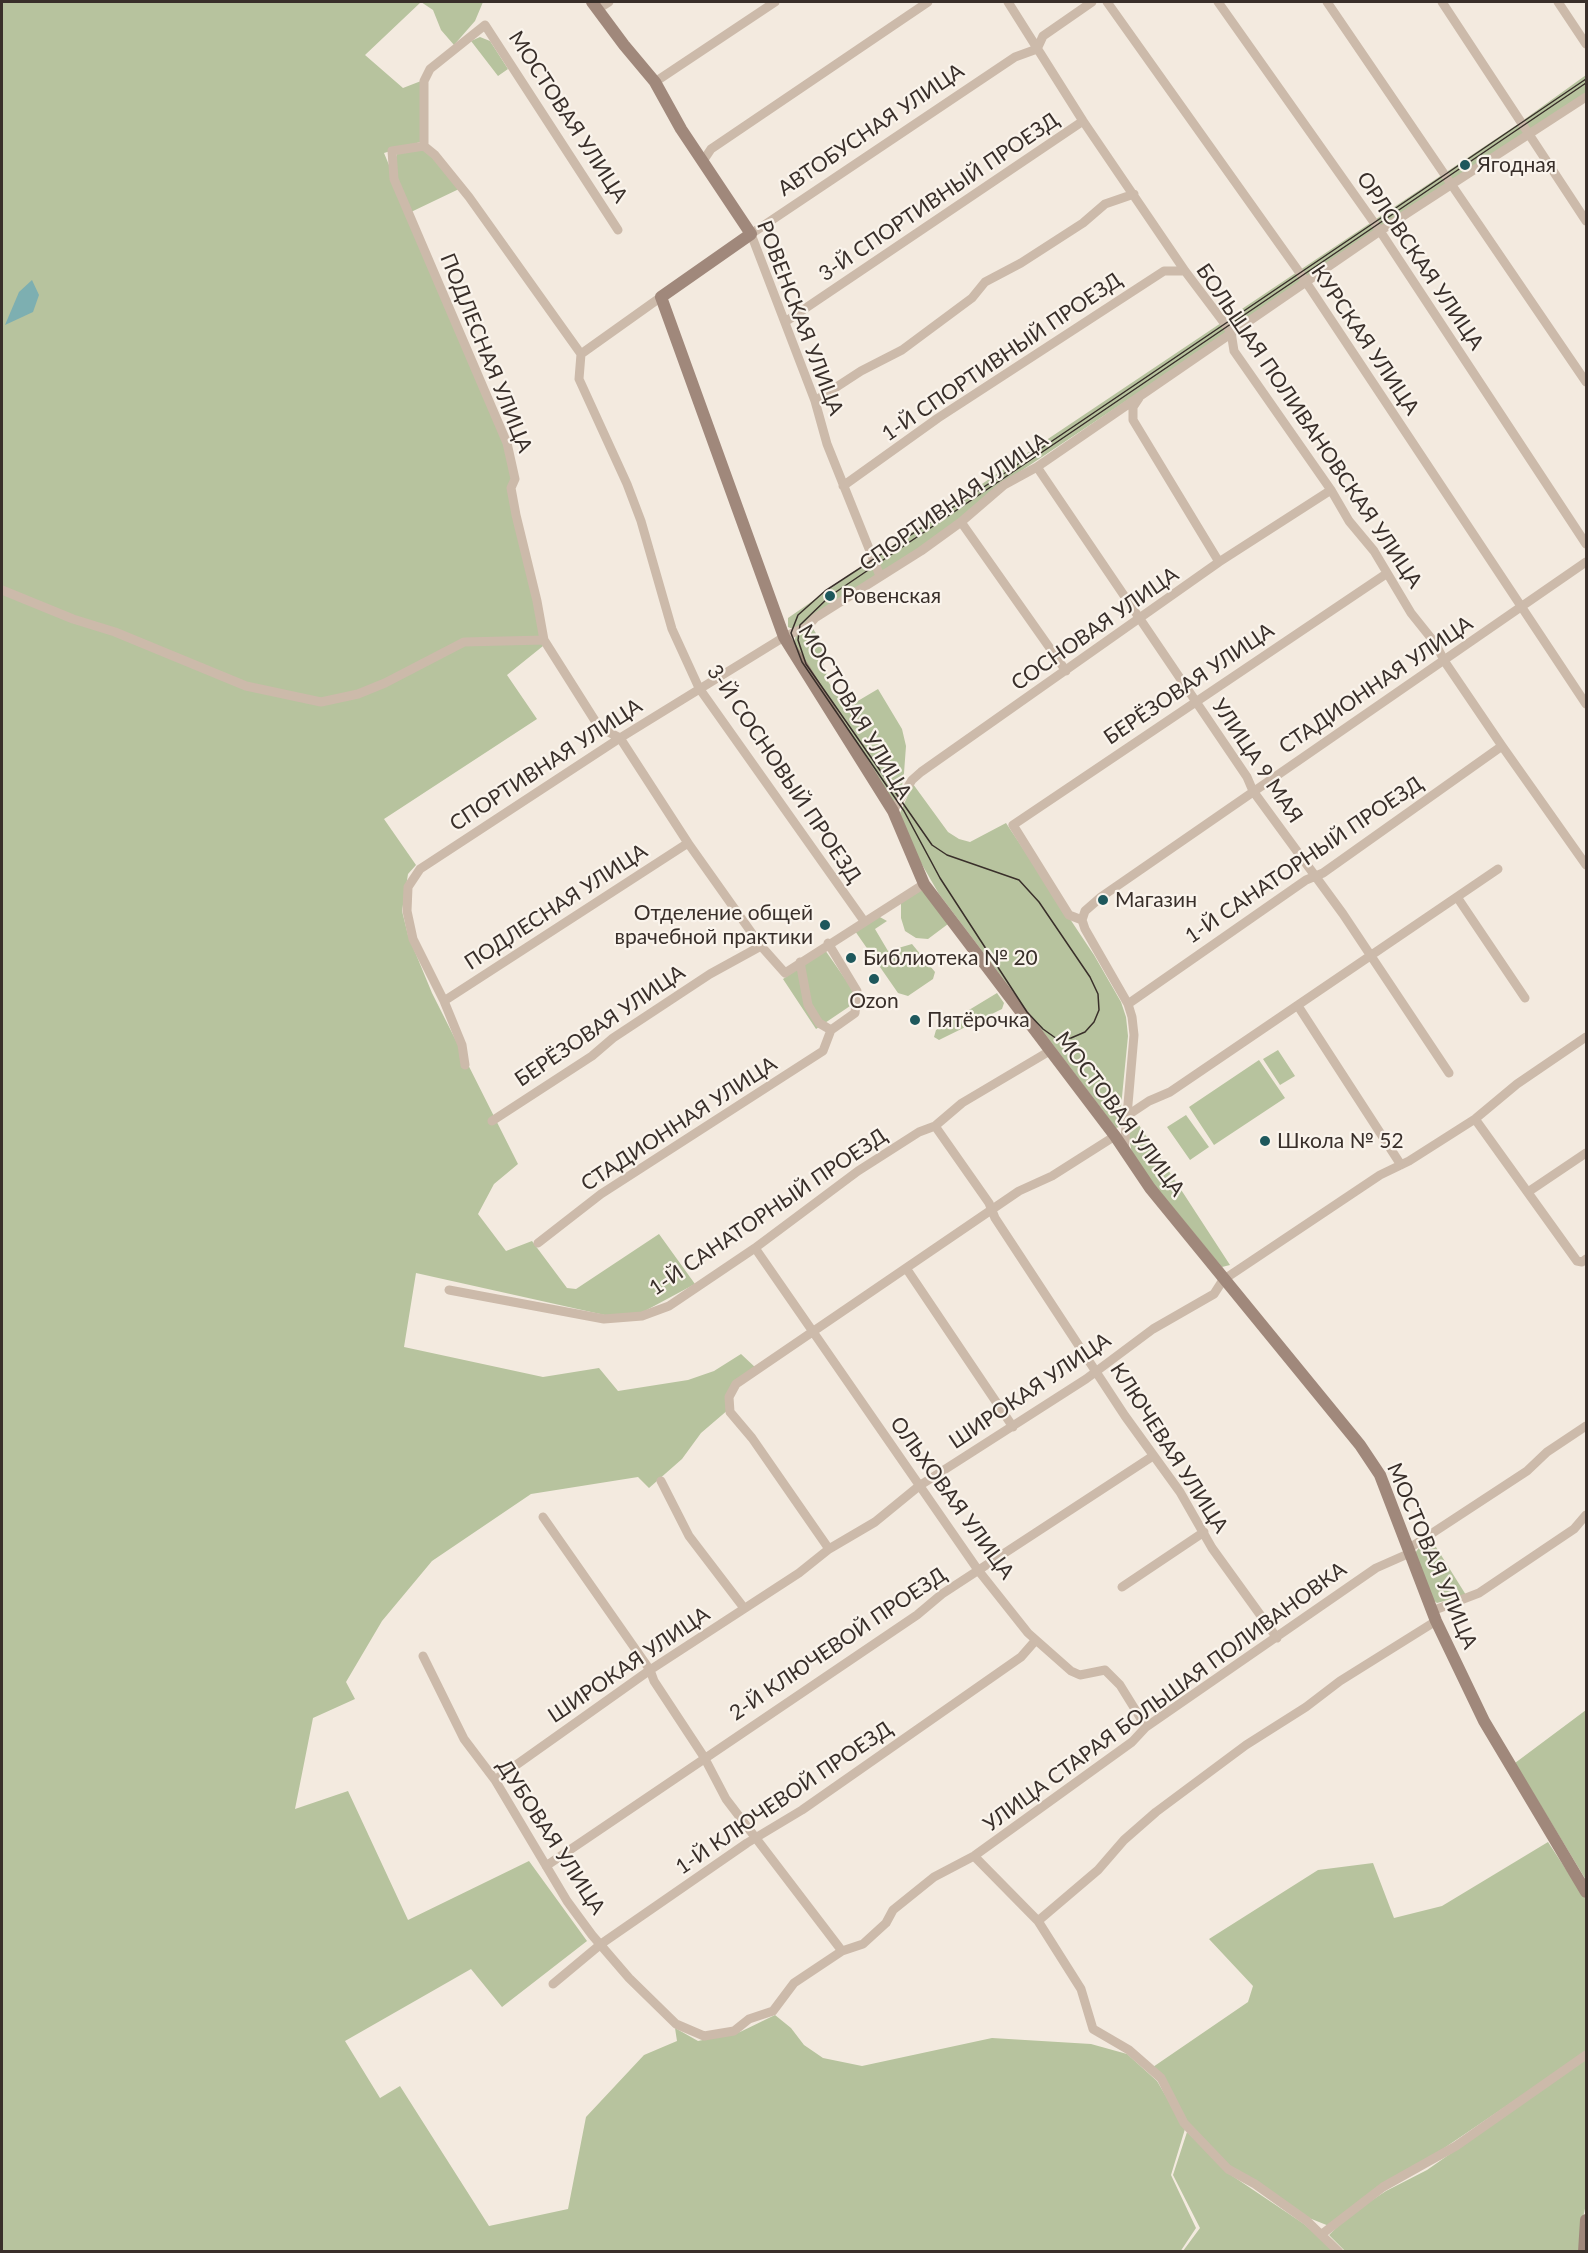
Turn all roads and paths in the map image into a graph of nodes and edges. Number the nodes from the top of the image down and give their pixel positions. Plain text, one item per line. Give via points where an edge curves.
1 (609, 2) edge
2 (775, 2) edge
3 (928, 2) edge
4 (1008, 2) edge
5 (1092, 2) edge
6 (1107, 2) edge
7 (1218, 2) edge
8 (1327, 2) edge
9 (1442, 2) edge
10 (1558, 2) edge
11 (595, 5) edge
12 (1587, 44) edge
13 (1037, 49) junction
14 (656, 82) junction
15 (1587, 97) edge
16 (1083, 121) junction
17 (1529, 135) junction
18 (424, 146) junction
19 (703, 161) junction
20 (1454, 185) junction
21 (1134, 194) junction
22 (1587, 221) edge
23 (618, 230) dead end
24 (1380, 231) junction
25 (751, 234) junction
26 (1185, 271) junction
27 (1306, 283) junction
28 (661, 297) junction
29 (785, 322) junction
30 (1230, 332) junction
31 (581, 354) junction
32 (1587, 382) edge
33 (1140, 396) junction
34 (815, 401) junction
35 (1036, 468) junction
36 (843, 486) junction
37 (1331, 490) junction
38 (961, 522) junction
39 (1587, 544) edge
40 (1219, 562) junction
41 (1587, 562) edge
42 (1386, 574) junction
43 (880, 576) junction
44 (2, 590) edge
45 (1521, 607) junction
46 (1140, 620) junction
47 (784, 637) junction
48 (544, 640) junction
49 (1444, 662) junction
50 (1066, 671) junction
51 (699, 688) junction
52 (1196, 702) junction
53 (1587, 704) edge
54 (620, 738) junction
55 (1502, 746) junction
56 (1253, 791) junction
57 (892, 811) junction
58 (688, 843) junction
59 (1587, 865) edge
60 (1498, 869) dead end
61 (1315, 876) junction
62 (924, 884) junction
63 (1457, 897) junction
64 (864, 921) junction
65 (1083, 924) junction
66 (828, 943) junction
67 (761, 946) junction
68 (1370, 957) junction
69 (800, 962) junction
70 (1525, 998) dead end
71 (444, 1001) junction
72 (1128, 1004) junction
73 (1299, 1006) junction
74 (831, 1030) junction
75 (1587, 1037) edge
76 (1048, 1052) junction
77 (465, 1065) dead end
78 (1449, 1073) dead end
79 (1128, 1115) junction
80 (1475, 1119) junction
81 (492, 1120) dead end
82 (935, 1126) junction
83 (1115, 1136) junction
84 (1124, 1150) junction
85 (1587, 1153) edge
86 (1401, 1165) junction
87 (1528, 1192) junction
88 (992, 1209) junction
89 (538, 1243) dead end
90 (756, 1248) junction
91 (1583, 1261) edge
92 (906, 1268) junction
93 (1223, 1280) junction
94 (449, 1290) dead end
95 (815, 1331) junction
96 (1097, 1370) junction
97 (1013, 1426) junction
98 (1587, 1426) edge
99 (1153, 1456) junction
100 (661, 1481) dead end
101 (919, 1486) junction
102 (1587, 1515) edge
103 (543, 1517) dead end
104 (1204, 1532) junction
105 (830, 1549) junction
106 (1409, 1551) junction
107 (978, 1570) junction
108 (1122, 1587) dead end
109 (744, 1608) junction
110 (1434, 1616) junction
111 (1277, 1638) junction
112 (1035, 1641) junction
113 (423, 1656) dead end
114 (650, 1670) junction
115 (1146, 1727) junction
116 (704, 1757) junction
117 (495, 1780) junction
118 (755, 1839) junction
119 (974, 1856) junction
120 (546, 1866) junction
121 (1587, 1892) edge
122 (1038, 1921) junction
123 (601, 1944) junction
124 (842, 1951) junction
125 (553, 1984) dead end
126 (705, 2036) joint
127 (1587, 2055) edge
128 (1587, 2220) edge
129 (1322, 2234) junction
130 (1339, 2252) edge
131 (1584, 2252) edge

1 - 11 street
2 - 14 street
3 - 19 street via 711,149
4 - 13 street, БОЛЬШАЯ ПОЛИВАНОВСКАЯ УЛИЦА
5 - 13 street, АВТОБУСНАЯ УЛИЦА via 1044,36
6 - 27 street, КУРСКАЯ УЛИЦА
7 - 24 street, ОРЛОВСКАЯ УЛИЦА
8 - 20 street
9 - 17 street
10 - 12 street
11 - 14 street, РОВЕНСКАЯ УЛИЦА
13 - 16 street, БОЛЬШАЯ ПОЛИВАНОВСКАЯ УЛИЦА
13 - 25 street, АВТОБУСНАЯ УЛИЦА via 1015,57
14 - 19 street, РОВЕНСКАЯ УЛИЦА
15 - 17 street, СПОРТИВНАЯ УЛИЦА
16 - 21 street, БОЛЬШАЯ ПОЛИВАНОВСКАЯ УЛИЦА
16 - 29 street, 3-Й СПОРТИВНЫЙ ПРОЕЗД
17 - 20 street, СПОРТИВНАЯ УЛИЦА
17 - 22 street
18 - 23 street, МОСТОВАЯ УЛИЦА via 424,81 430,69 485,26
18 - 31 street via 469,197
18 - 48 street, ПОДЛЕСНАЯ УЛИЦА via 392,152 394,179 507,443 515,479 511,488 516,515
19 - 25 street, РОВЕНСКАЯ УЛИЦА
20 - 24 street, СПОРТИВНАЯ УЛИЦА
20 - 32 street
21 - 26 street, БОЛЬШАЯ ПОЛИВАНОВСКАЯ УЛИЦА
21 - 34 street via 1105,204 1083,223 985,282 972,298 902,350
24 - 27 street, СПОРТИВНАЯ УЛИЦА
24 - 39 street, ОРЛОВСКАЯ УЛИЦА
25 - 28 street, АВТОБУСНАЯ УЛИЦА
25 - 29 street, РОВЕНСКАЯ УЛИЦА
26 - 30 street, БОЛЬШАЯ ПОЛИВАНОВСКАЯ УЛИЦА
26 - 36 street, 1-Й СПОРТИВНЫЙ ПРОЕЗД via 1164,271 938,418
27 - 30 street, СПОРТИВНАЯ УЛИЦА
27 - 45 street, КУРСКАЯ УЛИЦА
28 - 31 street, АВТОБУСНАЯ УЛИЦА
28 - 47 street, МОСТОВАЯ УЛИЦА
29 - 34 street, РОВЕНСКАЯ УЛИЦА
30 - 33 street, СПОРТИВНАЯ УЛИЦА
30 - 37 street, БОЛЬШАЯ ПОЛИВАНОВСКАЯ УЛИЦА via 1234,351
31 - 51 street, 3-Й СОСНОВЫЙ ПРОЕЗД via 579,379 641,520 672,629
33 - 35 street, СПОРТИВНАЯ УЛИЦА
33 - 40 street via 1133,407 1133,420
34 - 36 street, РОВЕНСКАЯ УЛИЦА
35 - 38 street, СПОРТИВНАЯ УЛИЦА via 1004,486
35 - 46 street, УЛИЦА 9 МАЯ
36 - 43 street, РОВЕНСКАЯ УЛИЦА
37 - 40 street, СОСНОВАЯ УЛИЦА
37 - 42 street, БОЛЬШАЯ ПОЛИВАНОВСКАЯ УЛИЦА
38 - 43 street, СПОРТИВНАЯ УЛИЦА
38 - 50 street
40 - 46 street, СОСНОВАЯ УЛИЦА
41 - 45 street, СТАДИОННАЯ УЛИЦА
42 - 49 street, БОЛЬШАЯ ПОЛИВАНОВСКАЯ УЛИЦА
42 - 52 street, БЕРЁЗОВАЯ УЛИЦА
43 - 47 street, СПОРТИВНАЯ УЛИЦА via 808,626
44 - 48 street via 246,686 321,702 385,683 464,642
45 - 49 street, СТАДИОННАЯ УЛИЦА
45 - 53 street, КУРСКАЯ УЛИЦА
46 - 50 street, СОСНОВАЯ УЛИЦА
46 - 52 street, УЛИЦА 9 МАЯ
47 - 51 street, СПОРТИВНАЯ УЛИЦА
47 - 57 street, МОСТОВАЯ УЛИЦА
48 - 54 street, ПОДЛЕСНАЯ УЛИЦА via 599,727
49 - 55 street, БОЛЬШАЯ ПОЛИВАНОВСКАЯ УЛИЦА
49 - 56 street, СТАДИОННАЯ УЛИЦА
50 - 57 street, СОСНОВАЯ УЛИЦА via 921,772
51 - 54 street, СПОРТИВНАЯ УЛИЦА
51 - 64 street, 3-Й СОСНОВЫЙ ПРОЕЗД
52 - 56 street, УЛИЦА 9 МАЯ
52 - 65 street, БЕРЁЗОВАЯ УЛИЦА via 1013,825 1069,915
54 - 58 street, ПОДЛЕСНАЯ УЛИЦА
54 - 71 street, СПОРТИВНАЯ УЛИЦА via 412,877 407,911 413,939
55 - 59 street, БОЛЬШАЯ ПОЛИВАНОВСКАЯ УЛИЦА
55 - 61 street, 1-Й САНАТОРНЫЙ ПРОЕЗД
56 - 61 street, УЛИЦА 9 МАЯ
56 - 65 street, СТАДИОННАЯ УЛИЦА via 1101,897 1085,911
57 - 62 street, МОСТОВАЯ УЛИЦА
58 - 67 street, ПОДЛЕСНАЯ УЛИЦА
58 - 71 street, ПОДЛЕСНАЯ УЛИЦА
60 - 63 street
61 - 68 street, УЛИЦА 9 МАЯ
61 - 72 street, 1-Й САНАТОРНЫЙ ПРОЕЗД
62 - 64 street
62 - 76 street, МОСТОВАЯ УЛИЦА
63 - 68 street
63 - 70 street
64 - 66 street
65 - 72 street
66 - 69 street
66 - 74 street via 857,991 855,1013
67 - 69 street, ПОДЛЕСНАЯ УЛИЦА via 785,973
67 - 81 street, БЕРЁЗОВАЯ УЛИЦА via 710,974
68 - 73 street
68 - 78 street, УЛИЦА 9 МАЯ
69 - 74 street via 808,1005 819,1023
71 - 77 street, СПОРТИВНАЯ УЛИЦА via 462,1045
72 - 79 street via 1134,1035
73 - 79 street via 1170,1092
73 - 86 street
74 - 89 street, СТАДИОННАЯ УЛИЦА via 823,1051 601,1194
75 - 80 street, ШИРОКАЯ УЛИЦА via 1517,1084
76 - 82 street, 1-Й САНАТОРНЫЙ ПРОЕЗД via 962,1103
76 - 83 street, МОСТОВАЯ УЛИЦА
79 - 84 street
80 - 86 street, ШИРОКАЯ УЛИЦА
80 - 87 street
82 - 88 street, КЛЮЧЕВАЯ УЛИЦА
82 - 90 street, 1-Й САНАТОРНЫЙ ПРОЕЗД via 858,1171
83 - 84 street, МОСТОВАЯ УЛИЦА
83 - 88 street
84 - 93 street, МОСТОВАЯ УЛИЦА
85 - 87 street
86 - 93 street, ШИРОКАЯ УЛИЦА
87 - 91 street
88 - 92 street
88 - 96 street, КЛЮЧЕВАЯ УЛИЦА
90 - 94 street, 1-Й САНАТОРНЫЙ ПРОЕЗД via 669,1306 642,1316 604,1319
90 - 95 street, ОЛЬХОВАЯ УЛИЦА
92 - 95 street
92 - 97 street
93 - 96 street, ШИРОКАЯ УЛИЦА via 1214,1294 1153,1329
93 - 106 street, МОСТОВАЯ УЛИЦА via 1295,1362 1360,1445 1380,1475
95 - 101 street, ОЛЬХОВАЯ УЛИЦА
95 - 105 street via 736,1384 729,1397 730,1412
96 - 97 street, ШИРОКАЯ УЛИЦА
96 - 99 street, КЛЮЧЕВАЯ УЛИЦА
97 - 101 street, ШИРОКАЯ УЛИЦА
98 - 106 street, УЛИЦА СТАРАЯ БОЛЬШАЯ ПОЛИВАНОВКА
99 - 104 street, КЛЮЧЕВАЯ УЛИЦА
99 - 107 street, 2-Й КЛЮЧЕВОЙ ПРОЕЗД
100 - 109 street via 689,1536
101 - 105 street, ШИРОКАЯ УЛИЦА via 875,1522
101 - 107 street, ОЛЬХОВАЯ УЛИЦА
102 - 110 street via 1479,1593
103 - 114 street
104 - 108 street
104 - 111 street, КЛЮЧЕВАЯ УЛИЦА
105 - 109 street, ШИРОКАЯ УЛИЦА via 799,1574
106 - 110 street, МОСТОВАЯ УЛИЦА
106 - 111 street, УЛИЦА СТАРАЯ БОЛЬШАЯ ПОЛИВАНОВКА via 1376,1568
107 - 112 street, ОЛЬХОВАЯ УЛИЦА
107 - 116 street, 2-Й КЛЮЧЕВОЙ ПРОЕЗД
109 - 114 street, ШИРОКАЯ УЛИЦА
110 - 121 street, МОСТОВАЯ УЛИЦА via 1484,1721
110 - 122 street via 1156,1812 1098,1870
111 - 115 street, УЛИЦА СТАРАЯ БОЛЬШАЯ ПОЛИВАНОВКА
112 - 115 street, ОЛЬХОВАЯ УЛИЦА via 1063,1666 1080,1675 1105,1670 1120,1685
112 - 118 street, 1-Й КЛЮЧЕВОЙ ПРОЕЗД via 1021,1657
113 - 117 street, ДУБОВАЯ УЛИЦА via 464,1740
114 - 116 street
114 - 117 street, ШИРОКАЯ УЛИЦА
115 - 119 street, УЛИЦА СТАРАЯ БОЛЬШАЯ ПОЛИВАНОВКА via 1132,1742
116 - 118 street via 726,1799
116 - 120 street, 2-Й КЛЮЧЕВОЙ ПРОЕЗД
117 - 120 street, ДУБОВАЯ УЛИЦА
118 - 123 street, 1-Й КЛЮЧЕВОЙ ПРОЕЗД
118 - 124 street
119 - 122 street, УЛИЦА СТАРАЯ БОЛЬШАЯ ПОЛИВАНОВКА
119 - 124 street, УЛИЦА СТАРАЯ БОЛЬШАЯ ПОЛИВАНОВКА via 934,1877 893,1910 886,1923 863,1944
120 - 123 street, ДУБОВАЯ УЛИЦА via 567,1901
122 - 129 street, УЛИЦА СТАРАЯ БОЛЬШАЯ ПОЛИВАНОВКА via 1082,1989 1092,2029 1129,2050 1161,2078 1184,2123 1228,2169 1255,2184
123 - 125 street, 1-Й КЛЮЧЕВОЙ ПРОЕЗД
123 - 126 street, ДУБОВАЯ УЛИЦА via 676,2024
124 - 126 street, УЛИЦА СТАРАЯ БОЛЬШАЯ ПОЛИВАНОВКА via 794,1983 773,2011 749,2019 734,2031
127 - 129 street via 1456,2146 1383,2187
128 - 131 street
129 - 130 street, УЛИЦА СТАРАЯ БОЛЬШАЯ ПОЛИВАНОВКА

